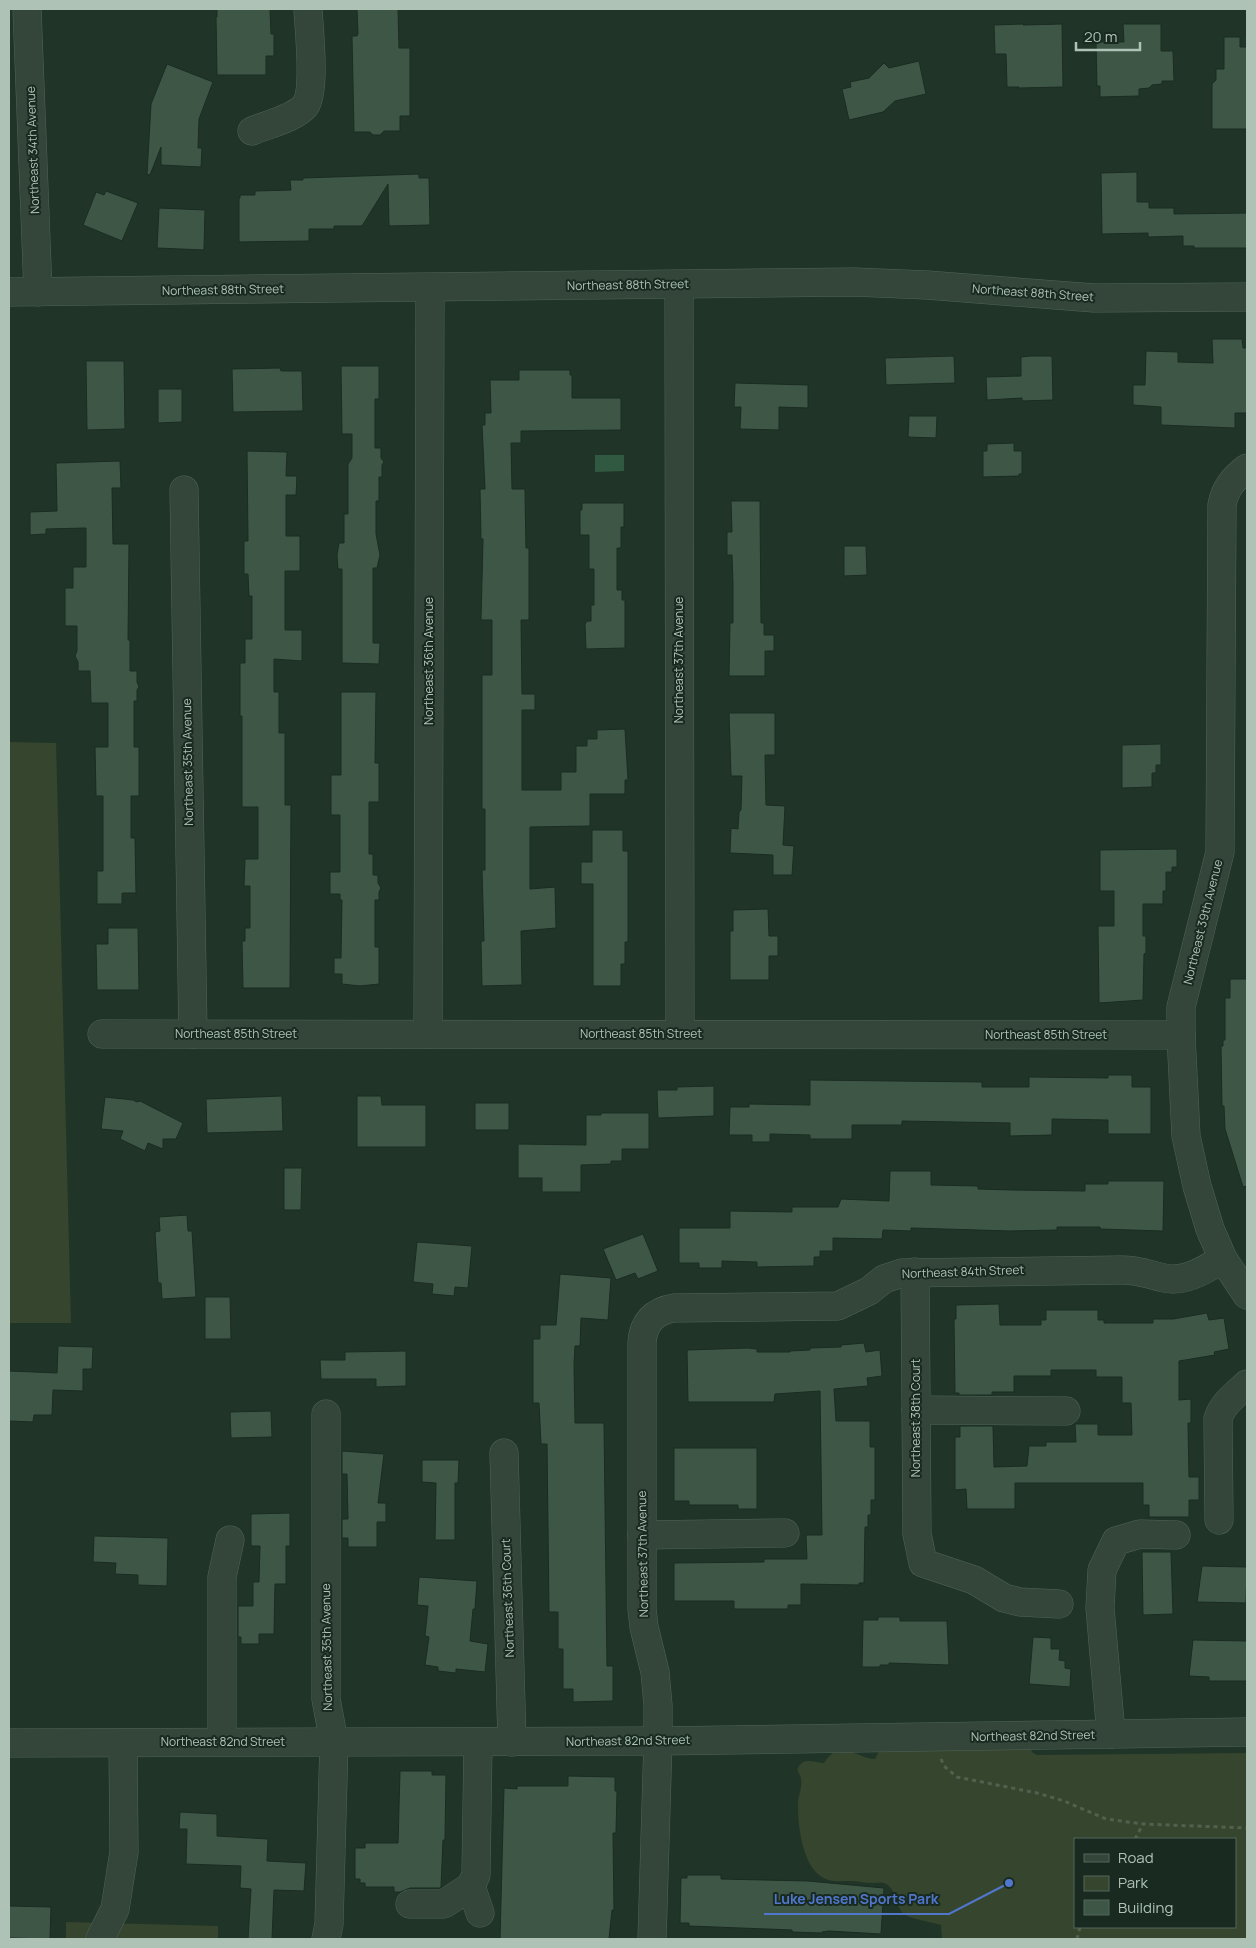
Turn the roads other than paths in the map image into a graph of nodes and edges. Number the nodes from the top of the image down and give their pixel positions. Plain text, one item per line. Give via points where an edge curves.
1 (27, 9) edge
2 (308, 9) edge
3 (252, 131) dead end
4 (679, 285) junction
5 (430, 288) junction
6 (9, 292) edge
7 (38, 292) junction
8 (1247, 297) edge
9 (1247, 468) edge
10 (184, 490) dead end
11 (102, 1034) dead end
12 (193, 1034) junction
13 (428, 1034) junction
14 (680, 1034) junction
15 (1181, 1035) junction
16 (1223, 1259) junction
17 (915, 1272) junction
18 (1247, 1295) edge
19 (650, 1320) joint
20 (1247, 1384) edge
21 (916, 1410) junction
22 (1066, 1411) dead end
23 (326, 1414) dead end
24 (504, 1453) dead end
25 (1219, 1520) dead end
26 (785, 1533) dead end
27 (642, 1535) junction
28 (1176, 1535) dead end
29 (230, 1540) dead end
30 (1059, 1604) dead end
31 (1247, 1732) edge
32 (1111, 1734) junction
33 (222, 1741) junction
34 (658, 1741) junction
35 (334, 1742) junction
36 (478, 1742) junction
37 (512, 1742) junction
38 (9, 1743) edge
39 (123, 1743) junction
40 (471, 1886) junction
41 (410, 1904) dead end
42 (480, 1913) dead end
43 (100, 1939) edge
44 (326, 1939) edge
45 (652, 1939) edge

1 - 7 street, Northeast 34th Avenue
2 - 3 street via 311,84 305,105 296,114
4 - 5 street, Northeast 88th Street
4 - 8 street, Northeast 88th Street via 854,282 1094,298
4 - 14 street, Northeast 37th Avenue
5 - 7 street, Northeast 88th Street
5 - 13 street, Northeast 36th Avenue
6 - 7 street, Northeast 88th Street
9 - 15 street, Northeast 39th Avenue via 1229,486 1222,505 1220,852 1181,1008
10 - 12 street, Northeast 35th Avenue
11 - 12 street, Northeast 85th Street
12 - 13 street, Northeast 85th Street
13 - 14 street, Northeast 85th Street
14 - 15 street, Northeast 85th Street
15 - 16 street, Northeast 39th Avenue via 1186,1136 1196,1186
16 - 17 street, Northeast 84th Street via 1202,1271 1174,1280 1135,1270
16 - 18 street, Northeast 39th Avenue
17 - 19 street, Northeast 84th Street via 893,1275 838,1306 674,1308 661,1311
17 - 21 street, Northeast 38th Court
19 - 27 street, Northeast 37th Avenue via 642,1343
20 - 25 street via 1219,1412
21 - 22 street
21 - 30 street, Northeast 38th Court via 917,1534 923,1563 974,1580 1004,1598
23 - 35 street, Northeast 35th Avenue via 326,1699
24 - 37 street, Northeast 36th Court
26 - 27 street
27 - 34 street, Northeast 37th Avenue via 643,1618 655,1672
28 - 32 street via 1140,1534 1116,1541 1102,1570 1100,1608
29 - 33 street via 222,1577
31 - 32 street, Northeast 82nd Street
32 - 34 street, Northeast 82nd Street
33 - 35 street, Northeast 82nd Street
33 - 39 street, Northeast 82nd Street
34 - 37 street, Northeast 82nd Street
34 - 45 street, Northeast 37th Avenue
35 - 36 street, Northeast 82nd Street
35 - 44 street, Northeast 35th Avenue
36 - 37 street, Northeast 82nd Street
36 - 40 street via 476,1875
38 - 39 street, Northeast 82nd Street
39 - 43 street via 124,1852 115,1908
40 - 41 street via 444,1904
40 - 42 street

